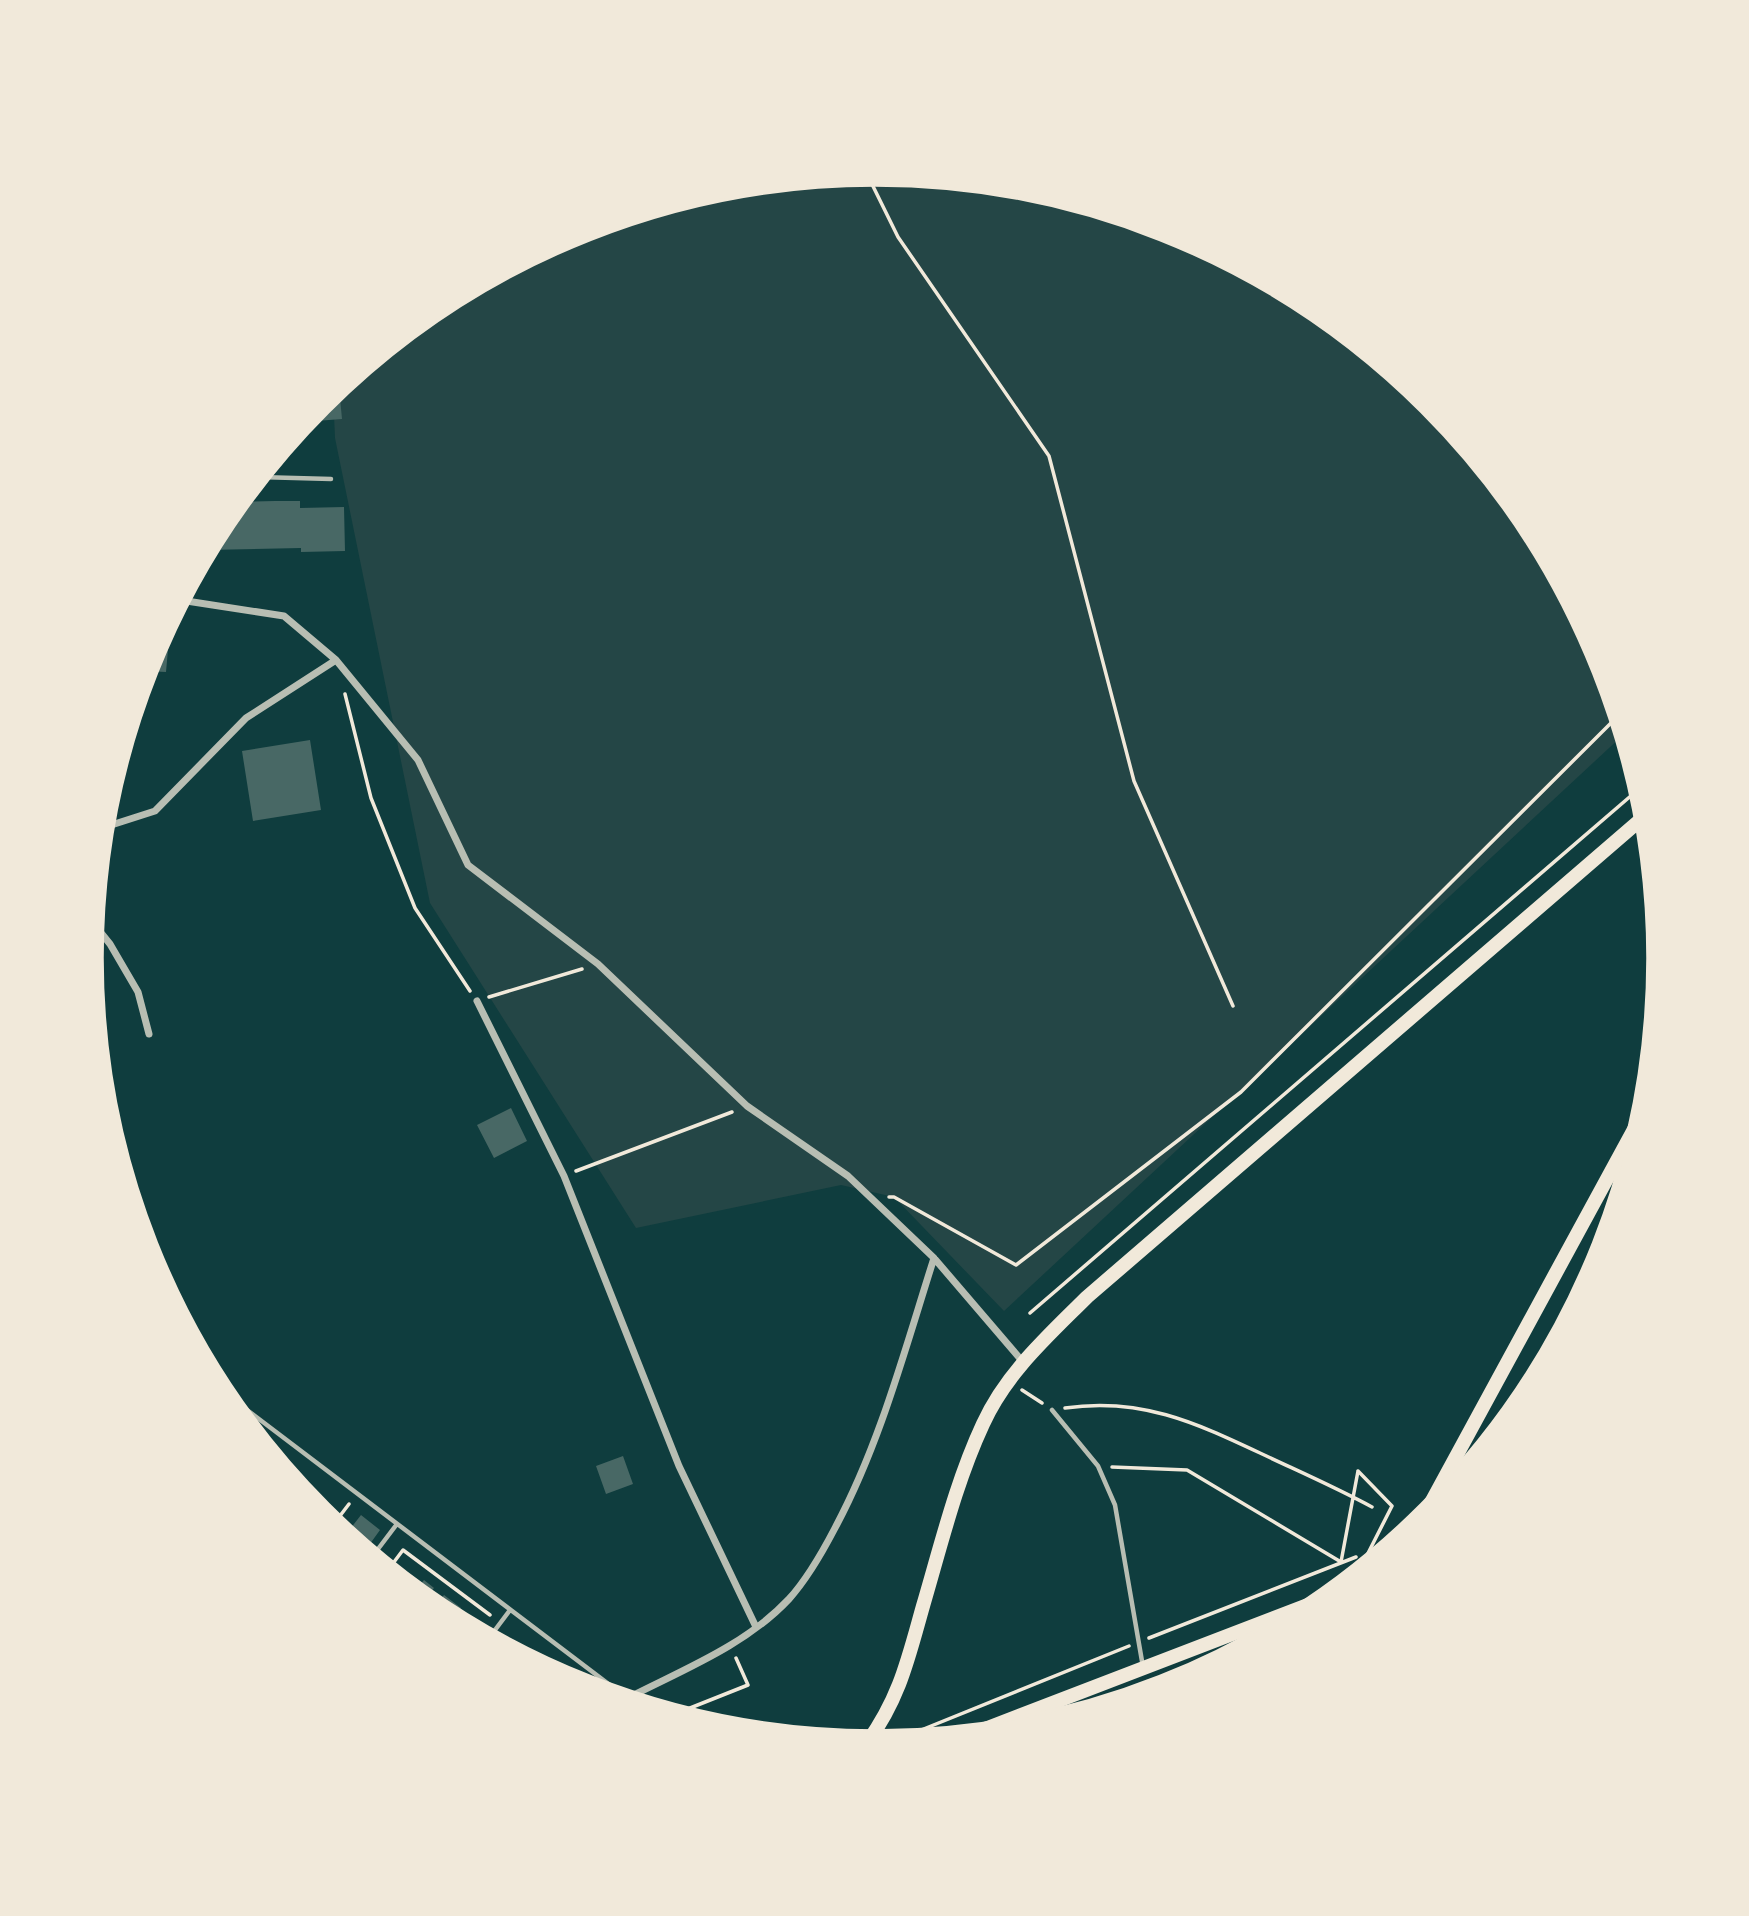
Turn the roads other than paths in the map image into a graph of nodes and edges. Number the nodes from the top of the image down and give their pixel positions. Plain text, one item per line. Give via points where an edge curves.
1 (269, 477) edge
2 (331, 479) dead end
3 (189, 601) edge
4 (336, 660) junction
5 (113, 824) edge
6 (1636, 824) edge
7 (102, 935) edge
8 (477, 1001) road end
9 (149, 1034) dead end
10 (1623, 1149) edge
11 (934, 1258) junction
12 (1023, 1362) junction
13 (1052, 1410) road end
14 (249, 1411) edge
15 (1439, 1485) edge
16 (397, 1524) junction
17 (378, 1549) edge
18 (510, 1610) junction
19 (1280, 1616) edge
20 (757, 1627) junction
21 (495, 1630) edge
22 (1143, 1668) junction
23 (604, 1682) edge
24 (638, 1694) edge
25 (1014, 1718) edge
26 (876, 1731) edge

1 - 2 lane
3 - 4 street via 284,616
4 - 5 street via 246,718 155,811
4 - 11 street via 418,760 468,865 598,964 747,1106 848,1176
6 - 12 main road via 1087,1297
7 - 9 street via 138,992
8 - 20 street via 564,1176 679,1466
10 - 15 main road
11 - 12 street
11 - 20 street via 877,1434 847,1505 816,1564 788,1600
12 - 26 main road via 984,1423 963,1475 898,1692
13 - 22 lane via 1098,1466 1115,1505
14 - 16 lane
16 - 17 lane
16 - 18 lane
18 - 21 lane
18 - 23 lane
19 - 22 main road
20 - 24 street via 731,1646
22 - 25 main road

